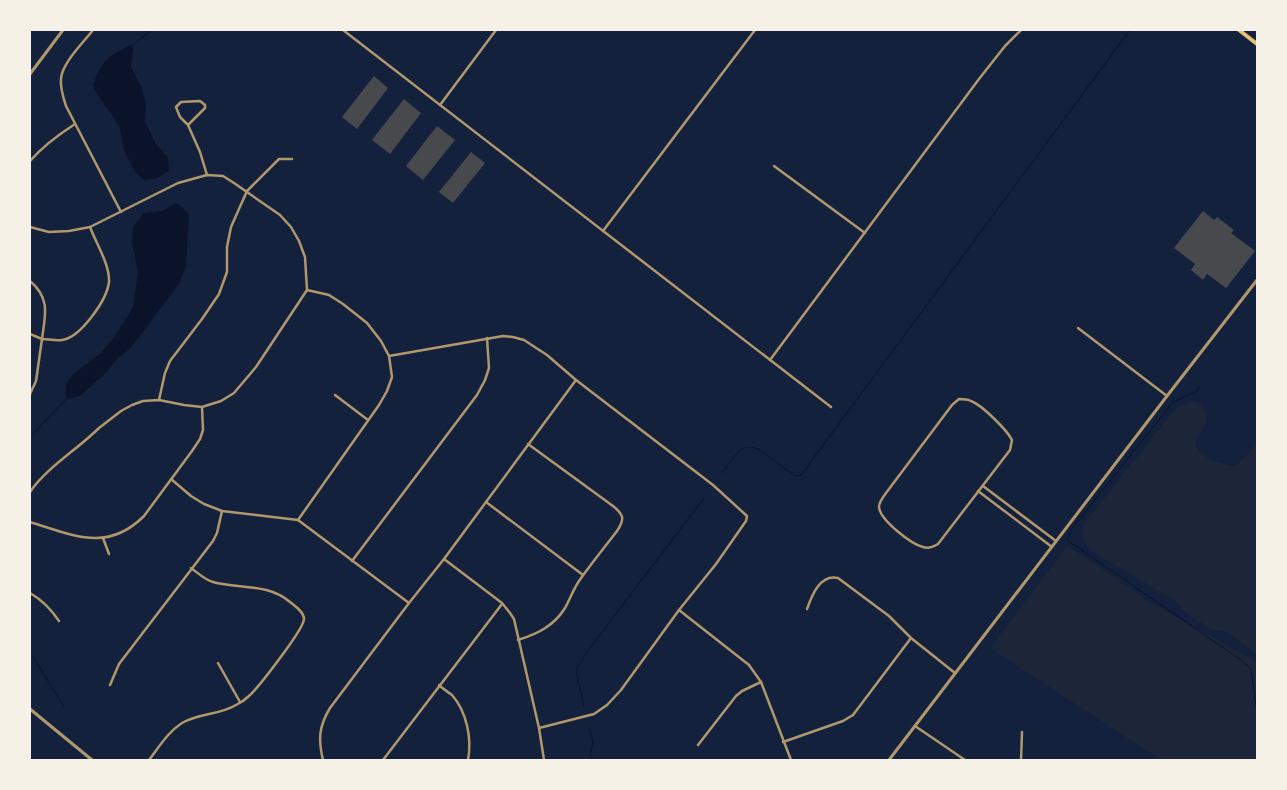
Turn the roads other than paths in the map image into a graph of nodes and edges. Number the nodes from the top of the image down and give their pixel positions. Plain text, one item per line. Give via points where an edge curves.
1 (63, 30) edge
2 (93, 30) edge
3 (343, 30) edge
4 (496, 30) edge
5 (755, 30) edge
6 (1021, 30) edge
7 (1239, 30) edge
8 (1257, 44) edge
9 (30, 74) edge
10 (440, 105) junction
11 (75, 124) junction
12 (188, 125) junction
13 (292, 159) dead end
14 (30, 161) edge
15 (774, 166) dead end
16 (207, 175) junction
17 (247, 192) junction
18 (121, 212) junction
19 (30, 227) edge
20 (90, 227) junction
21 (603, 231) junction
22 (865, 233) junction
23 (1257, 280) edge
24 (30, 281) edge
25 (307, 290) junction
26 (1078, 328) dead end
27 (30, 334) edge
28 (487, 338) junction
29 (42, 339) junction
30 (389, 356) junction
31 (770, 360) junction
32 (576, 380) junction
33 (30, 394) edge
34 (335, 395) dead end
35 (1167, 396) junction
36 (159, 400) junction
37 (202, 407) junction
38 (831, 407) dead end
39 (368, 420) junction
40 (528, 444) junction
41 (171, 479) junction
42 (983, 486) junction
43 (978, 491) junction
44 (30, 492) edge
45 (486, 502) junction
46 (1016, 510) junction
47 (222, 512) junction
48 (1011, 516) junction
49 (298, 520) junction
50 (30, 522) edge
51 (103, 538) junction
52 (1056, 541) junction
53 (1052, 546) junction
54 (109, 554) dead end
55 (444, 559) junction
56 (352, 560) junction
57 (191, 568) junction
58 (583, 575) junction
59 (30, 593) edge
60 (409, 603) junction
61 (502, 603) junction
62 (807, 609) dead end
63 (679, 610) junction
64 (59, 621) dead end
65 (911, 638) junction
66 (518, 640) junction
67 (218, 663) dead end
68 (955, 673) junction
69 (761, 682) junction
70 (110, 685) dead end
71 (439, 685) junction
72 (240, 702) junction
73 (30, 710) edge
74 (915, 726) junction
75 (539, 728) junction
76 (1022, 732) dead end
77 (783, 742) junction
78 (698, 745) dead end
79 (92, 760) edge
80 (149, 760) edge
81 (323, 760) edge
82 (383, 760) edge
83 (468, 760) edge
84 (544, 760) edge
85 (791, 760) edge
86 (889, 760) edge
87 (965, 760) edge
88 (1021, 760) edge

1 - 9 street
2 - 11 street via 65,65 61,77 61,90
3 - 10 street
4 - 10 street
5 - 21 street
6 - 22 street via 979,79
7 - 8 main road
10 - 21 street
11 - 14 street via 38,151
11 - 18 street
12 - 12 street via 205,108 200,101 181,102 176,107
12 - 16 street
13 - 17 street via 279,159
15 - 22 street
16 - 17 street via 223,176
16 - 18 street via 178,183
17 - 25 street via 291,227 305,257
17 - 36 street via 231,227 227,272 219,294 170,361
18 - 20 street
19 - 20 street via 49,232
20 - 29 street via 107,268 105,294 100,305 73,336 62,340
21 - 31 street
22 - 31 street
23 - 35 street
24 - 29 street via 44,299
25 - 30 street via 329,296 367,323
25 - 37 street via 242,385 228,397
26 - 35 street
27 - 29 street
28 - 30 street
28 - 32 street via 503,336 524,340
28 - 56 street via 489,368 477,395
29 - 33 street via 36,381
30 - 39 street via 392,377
31 - 38 street
32 - 40 street
32 - 63 street via 713,485 747,516 716,564
34 - 39 street
35 - 52 street
36 - 37 street
36 - 44 street via 132,405 108,420 45,474
37 - 41 street via 200,439
39 - 49 street
40 - 45 street
40 - 58 street via 621,512 622,524
41 - 47 street via 197,500
41 - 51 street via 135,525
42 - 43 street
42 - 43 street via 1010,450 1012,440 1004,427 975,402 959,399 886,493 879,508 885,521 898,532 929,548 941,539
42 - 46 street
43 - 48 street
45 - 55 street
45 - 58 street
46 - 48 street
46 - 52 street
47 - 49 street
47 - 57 street via 213,541
48 - 53 street
49 - 56 street
50 - 51 street via 82,537
51 - 54 street
52 - 53 street
53 - 68 street
55 - 60 street
55 - 61 street
56 - 60 street
57 - 70 street via 119,664
57 - 72 street via 212,582 275,593 288,600 303,615 302,625 292,642 249,696
58 - 66 street via 558,619 538,633
59 - 64 street via 44,603
60 - 81 street via 326,715 320,731
61 - 66 street via 514,619
61 - 71 street
62 - 65 street via 819,585 828,578 838,578 889,616
63 - 69 street via 749,665
63 - 75 street via 607,705 594,714
65 - 68 street
65 - 77 street via 853,715
66 - 75 street
67 - 72 street
68 - 74 street
69 - 77 street
69 - 78 street via 736,696
71 - 82 street
71 - 83 street via 451,695 464,716 470,748
72 - 80 street via 182,724 172,731
73 - 79 street
74 - 86 street
74 - 87 street
75 - 84 street
76 - 88 street
77 - 85 street

